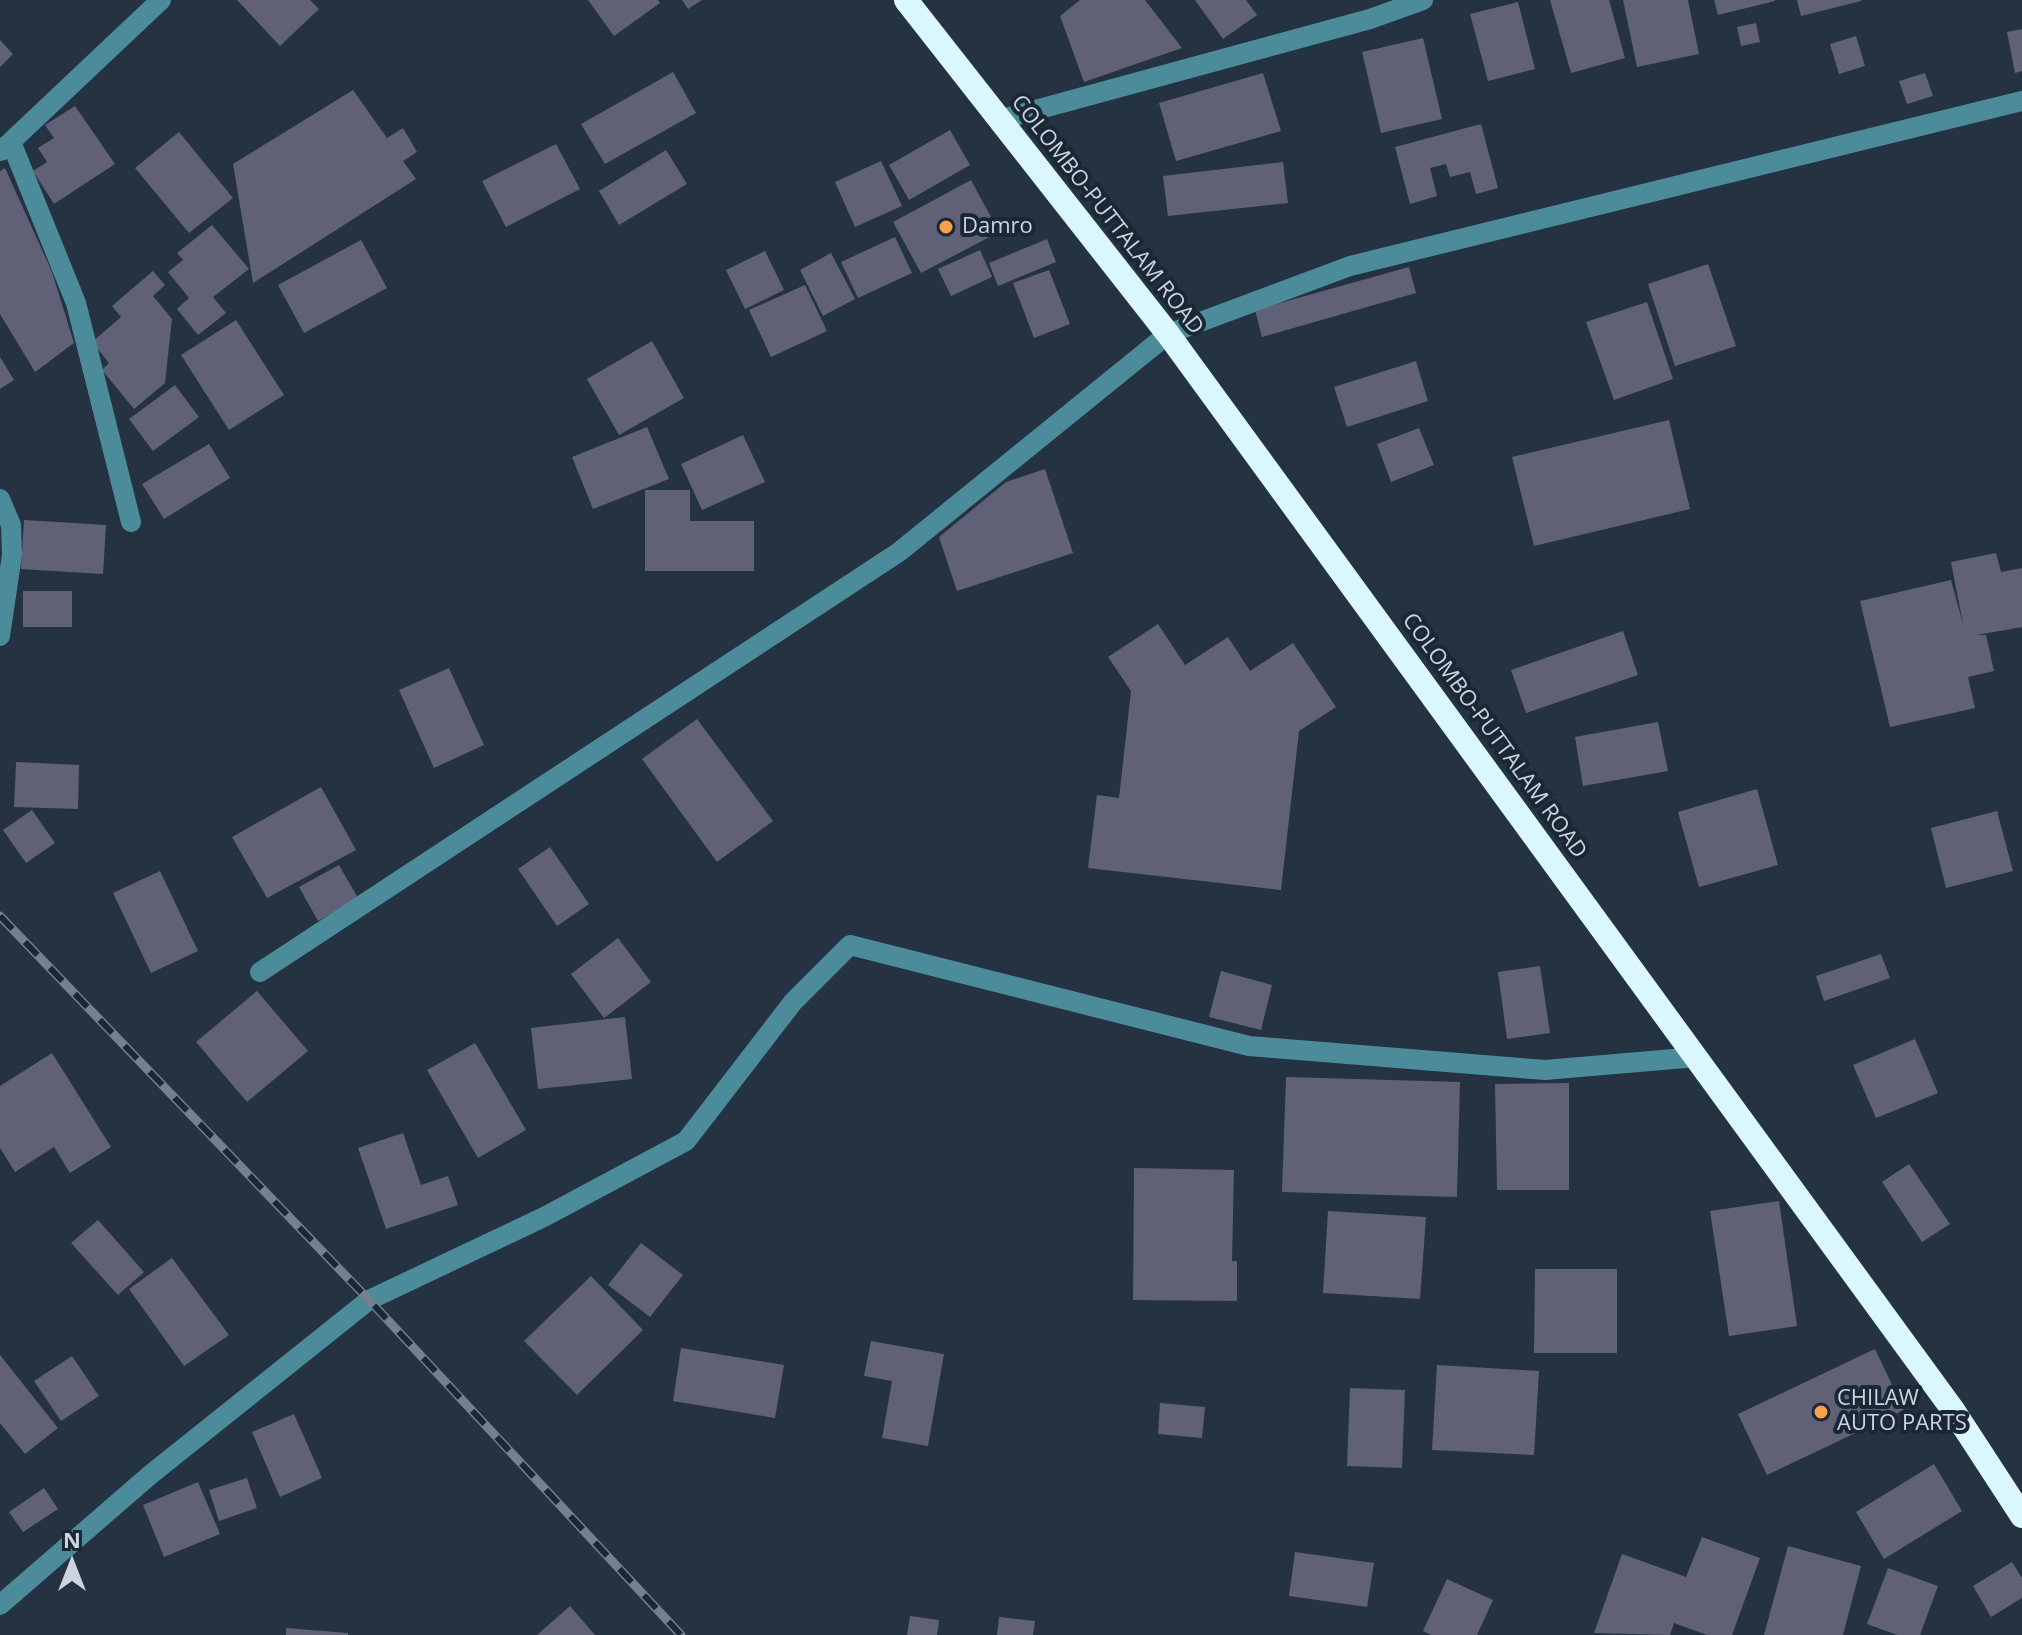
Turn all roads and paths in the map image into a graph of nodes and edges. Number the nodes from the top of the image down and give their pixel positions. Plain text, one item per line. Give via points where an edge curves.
1 (161, 0) edge
2 (906, 0) edge
3 (1423, 0) edge
4 (2022, 101) edge
5 (999, 120) junction
6 (5, 147) edge
7 (1168, 334) junction
8 (0, 499) edge
9 (131, 522) dead end
10 (0, 636) edge
11 (260, 972) dead end
12 (1697, 1057) junction
13 (2022, 1516) edge
14 (0, 1605) edge

1 - 6 street
2 - 5 highway, COLOMBO-PUTTALAM ROAD
3 - 5 street
4 - 7 street via 1350,266
5 - 7 highway, COLOMBO-PUTTALAM ROAD
6 - 9 street via 76,303
7 - 11 street via 899,552
7 - 12 highway, COLOMBO-PUTTALAM ROAD
8 - 10 street via 11,525 12,555
12 - 13 highway, COLOMBO-PUTTALAM ROAD via 1953,1410
12 - 14 street via 1545,1070 1249,1046 850,945 793,1002 686,1141 544,1217 369,1300 150,1475

